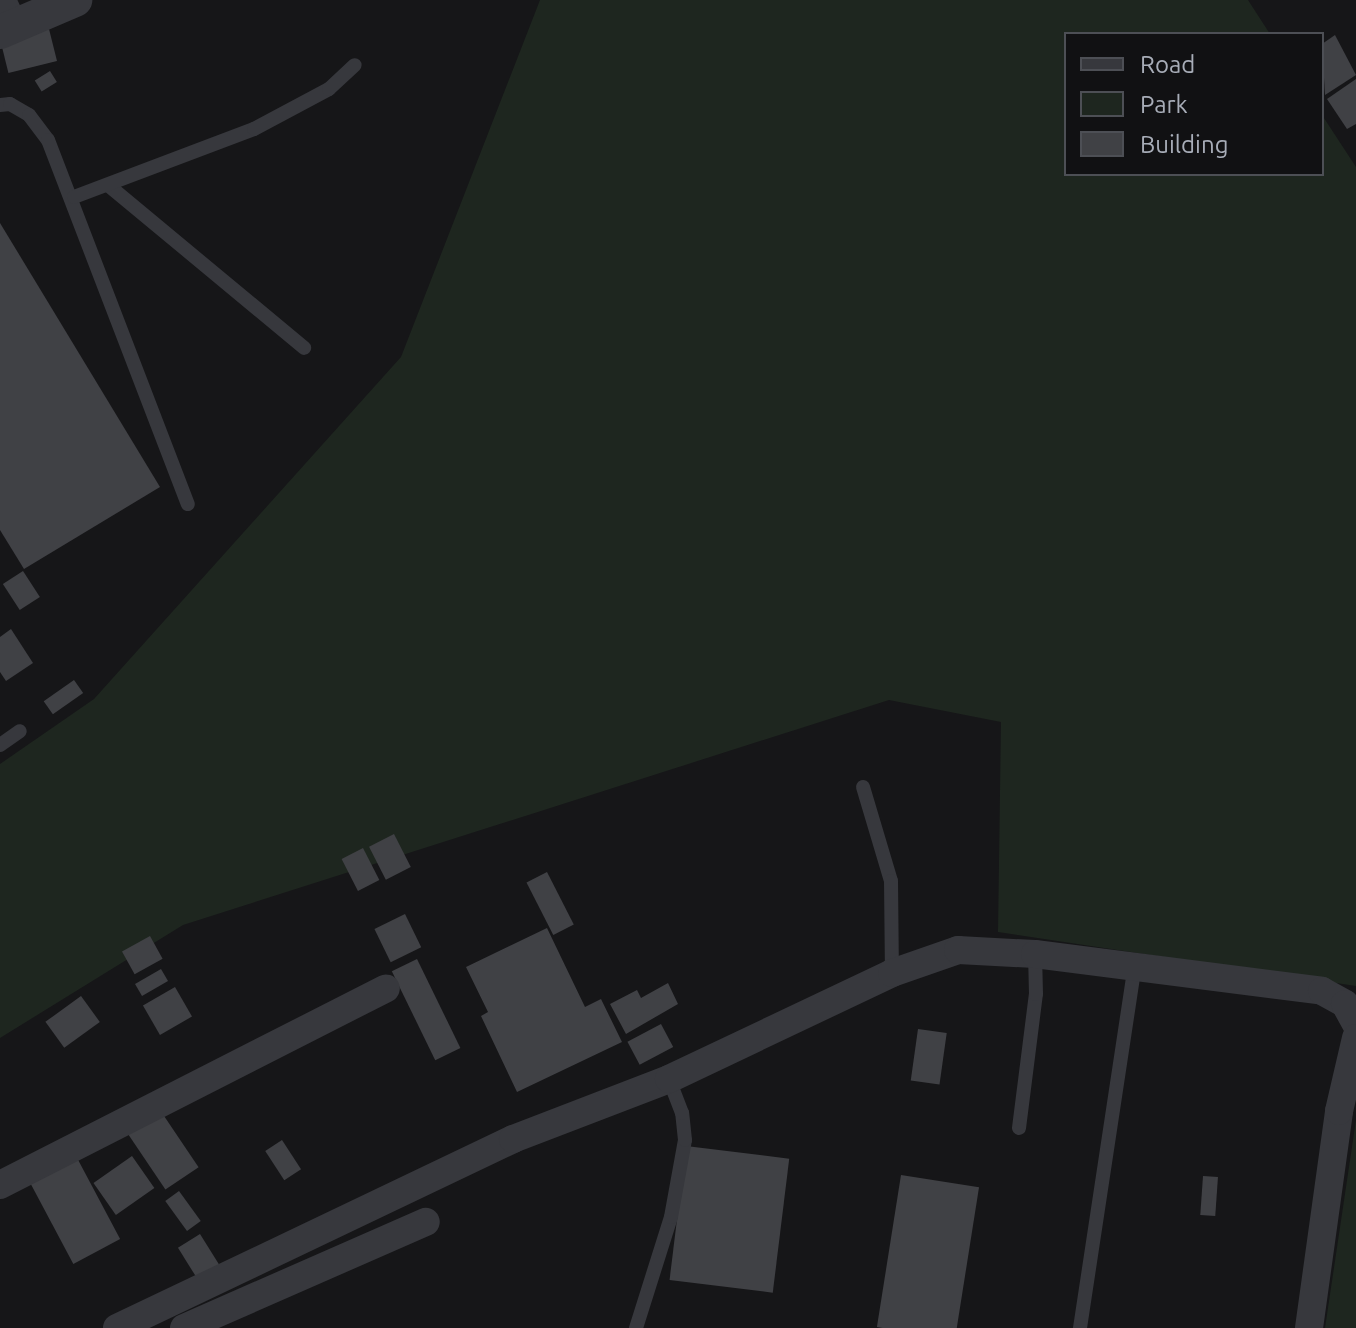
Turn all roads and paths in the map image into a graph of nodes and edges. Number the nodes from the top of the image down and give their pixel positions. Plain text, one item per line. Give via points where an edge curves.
1 (62, 2) edge
2 (6, 19) edge
3 (355, 65) dead end
4 (0, 105) edge
5 (108, 185) junction
6 (74, 197) junction
7 (304, 348) dead end
8 (188, 504) dead end
9 (20, 731) dead end
10 (0, 745) edge
11 (863, 787) dead end
12 (1035, 954) junction
13 (1134, 970) junction
14 (892, 973) junction
15 (386, 988) dead end
16 (1356, 1024) edge
17 (1356, 1038) edge
18 (669, 1079) junction
19 (1019, 1128) dead end
20 (0, 1185) edge
21 (426, 1222) dead end
22 (117, 1328) edge
23 (184, 1328) edge
24 (636, 1328) edge
25 (1080, 1328) edge
26 (1309, 1328) edge

1 - 2 street
3 - 5 lane via 329,89 254,129
4 - 6 lane via 10,104 29,115 48,140
5 - 6 lane
5 - 7 lane
6 - 8 lane
9 - 10 lane
11 - 14 lane via 891,881
12 - 13 street
12 - 14 street via 958,950
12 - 19 lane via 1036,994
13 - 16 street via 1322,991 1345,1004
13 - 25 lane
14 - 18 street
15 - 20 street
17 - 26 street via 1339,1111
18 - 22 street via 513,1139
18 - 24 lane via 685,1140 671,1217
21 - 23 street

